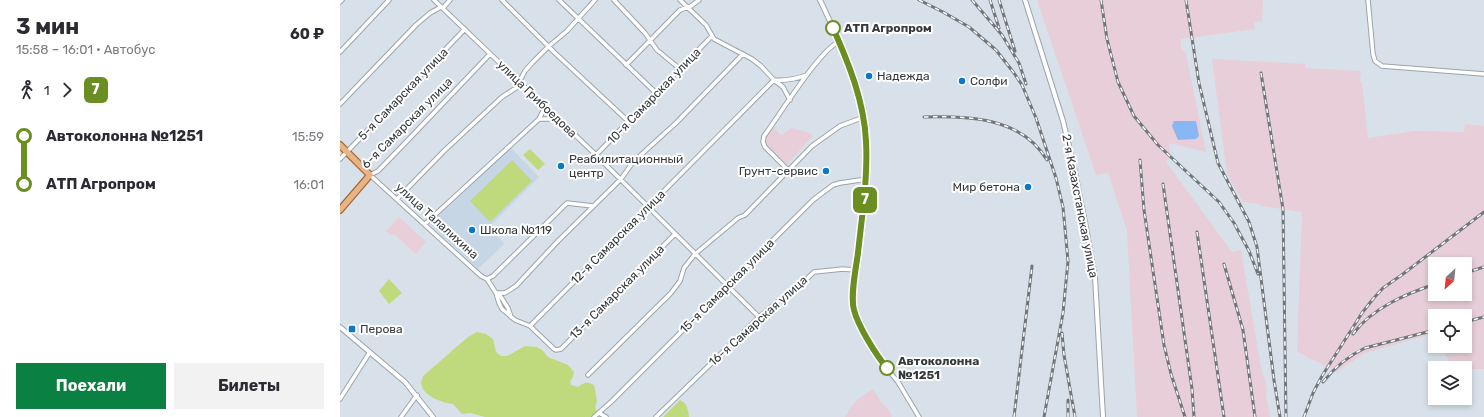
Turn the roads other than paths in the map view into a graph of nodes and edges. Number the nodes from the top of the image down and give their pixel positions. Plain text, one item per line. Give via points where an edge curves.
1 (389, 0) edge
2 (434, 0) edge
3 (450, 0) edge
4 (502, 0) edge
5 (559, 0) edge
6 (595, 0) edge
7 (614, 0) edge
8 (680, 0) edge
9 (699, 0) edge
10 (820, 0) edge
11 (1025, 0) edge
12 (1368, 0) edge
13 (687, 7) junction
14 (442, 8) junction
15 (578, 18) junction
16 (466, 29) junction
17 (712, 36) junction
18 (650, 40) junction
19 (839, 42) junction
20 (549, 46) junction
21 (340, 52) edge
22 (490, 54) junction
23 (743, 54) junction
24 (626, 65) junction
25 (680, 69) junction
26 (1484, 74) edge
27 (807, 75) junction
28 (774, 80) junction
29 (520, 83) junction
30 (656, 93) junction
31 (790, 100) junction
32 (340, 104) edge
33 (546, 106) junction
34 (864, 117) junction
35 (539, 119) junction
36 (558, 119) junction
37 (629, 122) junction
38 (340, 145) edge
39 (347, 151) junction
40 (596, 155) junction
41 (340, 159) edge
42 (789, 170) junction
43 (370, 175) junction
44 (621, 179) junction
45 (866, 179) junction
46 (397, 199) junction
47 (593, 206) junction
48 (649, 207) junction
49 (340, 210) edge
50 (425, 224) junction
51 (675, 234) junction
52 (695, 254) junction
53 (856, 270) junction
54 (487, 279) junction
55 (727, 286) junction
56 (497, 293) junction
57 (759, 317) junction
58 (530, 326) junction
59 (340, 327) edge
60 (559, 350) joint
61 (370, 352) junction
62 (588, 375) dead end
63 (417, 395) junction
64 (340, 399) edge
65 (599, 413) junction
66 (401, 417) edge
67 (433, 417) edge
68 (594, 417) edge
69 (606, 417) edge
70 (656, 417) edge
71 (919, 417) edge
72 (1104, 417) edge

1 - 21 street
2 - 14 street, улица Грибоедова
3 - 14 street
4 - 20 street
5 - 15 street
6 - 15 street
7 - 18 street
8 - 13 street
9 - 13 street
10 - 19 street
11 - 72 street, 2-я Казахстанская улица via 1063,121 1086,222 1095,277
12 - 26 street via 1372,54 1375,61 1382,66
13 - 17 street via 706,25
13 - 18 street via 680,10
14 - 16 street, улица Грибоедова
14 - 32 street via 430,13 416,25
15 - 20 street
15 - 24 street
16 - 22 street, улица Грибоедова
16 - 39 street, 5-я Самарская улица
17 - 23 street
17 - 25 street, 10-я Самарская улица
18 - 24 street
18 - 25 street via 657,50
19 - 27 street via 832,44
19 - 34 street via 857,89
20 - 29 street via 525,71
20 - 37 street
22 - 29 street, улица Грибоедова
22 - 43 street, 6-я Самарская улица via 378,171
23 - 28 street via 761,66
23 - 44 street via 676,123 633,162
24 - 30 street
25 - 30 street, 10-я Самарская улица
27 - 28 street via 785,81
27 - 31 street
28 - 31 street via 783,87
28 - 48 street, 12-я Самарская улица
29 - 33 street, улица Грибоедова
29 - 46 street via 445,150
30 - 37 street, 10-я Самарская улица
31 - 42 street via 764,136 763,142
33 - 35 street
33 - 36 street, улица Грибоедова
34 - 42 street via 840,126 825,136
34 - 45 street
35 - 36 street
35 - 50 street
36 - 40 street, улица Грибоедова
37 - 40 street, 10-я Самарская улица
38 - 39 main road, улица Талалихина
39 - 41 street, 5-я Самарская улица
39 - 43 main road, улица Талалихина
40 - 44 street, улица Грибоедова
42 - 52 street via 745,215
43 - 46 street, улица Талалихина
43 - 49 main road, 6-я Самарская улица
44 - 47 street
44 - 48 street, улица Грибоедова
45 - 53 street
45 - 55 street, 15-я Самарская улица via 840,182 813,200
46 - 50 street, улица Талалихина
47 - 54 street via 567,203
47 - 56 street via 516,286 510,291
48 - 51 street, улица Грибоедова
48 - 58 street, 12-я Самарская улица
50 - 54 street, улица Талалихина
51 - 52 street, улица Грибоедова
51 - 60 street, 13-я Самарская улица
52 - 55 street, улица Грибоедова
52 - 62 street via 684,268 676,287
53 - 57 street, 16-я Самарская улица via 814,272 793,292
53 - 71 street via 853,303 856,316
54 - 56 street, улица Талалихина
55 - 57 street, улица Грибоедова
55 - 65 street, 15-я Самарская улица
56 - 58 street, улица Талалихина via 498,303 512,318
57 - 70 street, 16-я Самарская улица
58 - 60 street, улица Талалихина via 554,349
59 - 61 street
61 - 63 street
61 - 64 street
63 - 66 street
63 - 67 street
65 - 68 street, 15-я Самарская улица
65 - 69 street

